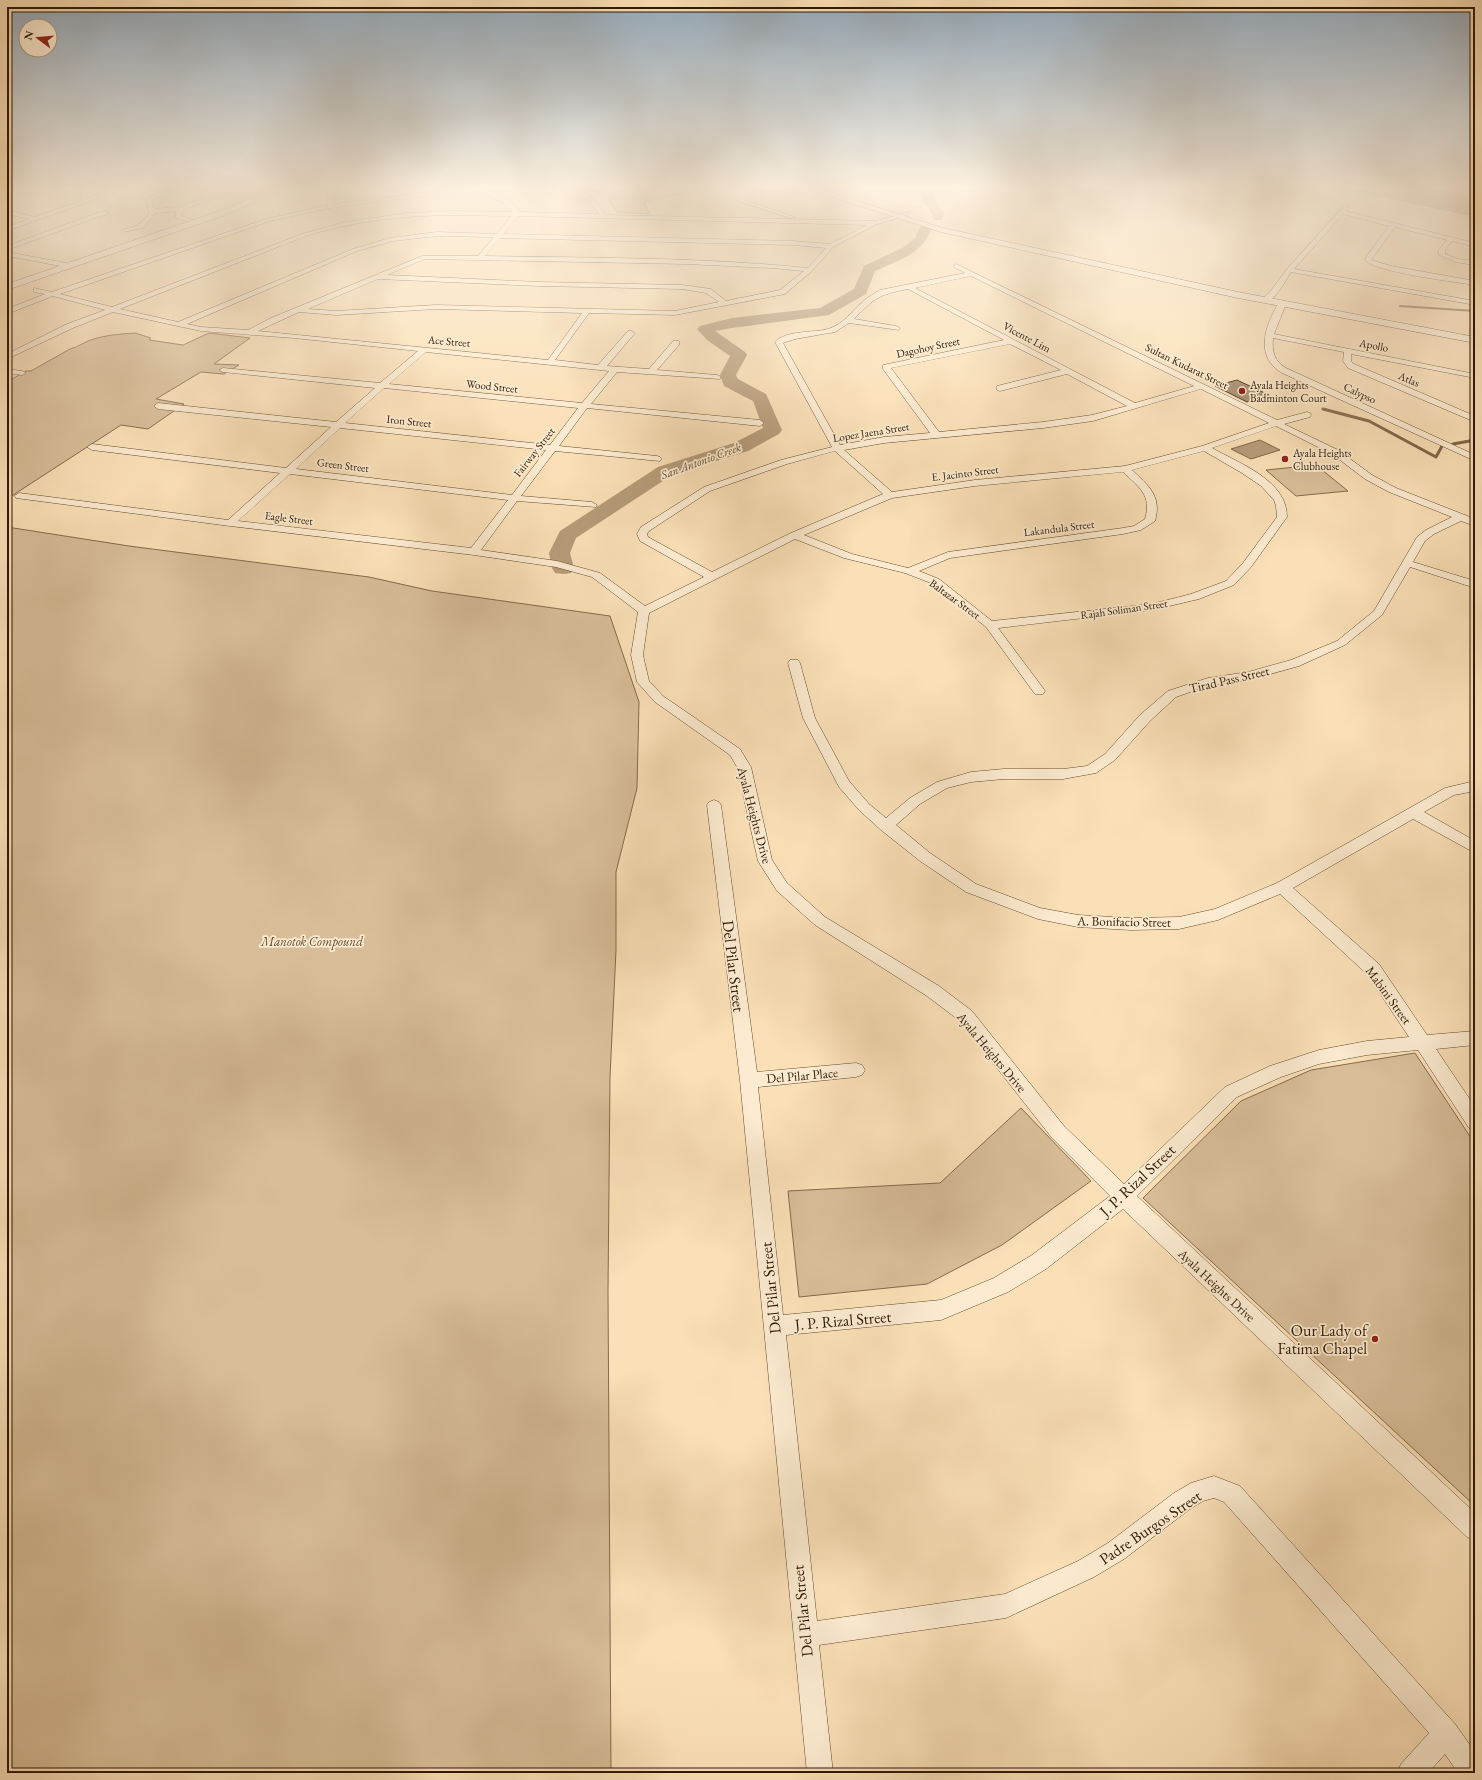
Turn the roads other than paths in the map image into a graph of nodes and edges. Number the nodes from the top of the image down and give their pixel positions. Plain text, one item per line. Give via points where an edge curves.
1 (52, 270) edge
2 (123, 270) edge
3 (212, 270) edge
4 (308, 270) edge
5 (392, 270) edge
6 (810, 270) edge
7 (964, 270) edge
8 (1134, 270) edge
9 (1289, 270) joint
10 (1402, 270) edge
11 (972, 274) junction
12 (375, 277) junction
13 (1475, 283) edge
14 (7, 286) edge
15 (909, 287) junction
16 (37, 290) dead end
17 (53, 294) junction
18 (1269, 298) junction
19 (1475, 303) edge
20 (726, 304) junction
21 (1282, 304) junction
22 (110, 309) junction
23 (298, 310) junction
24 (7, 312) edge
25 (586, 312) junction
26 (849, 321) junction
27 (179, 324) junction
28 (896, 328) dead end
29 (249, 332) junction
30 (631, 333) dead end
31 (1475, 333) edge
32 (1269, 335) junction
33 (1475, 340) edge
34 (1011, 341) junction
35 (676, 343) dead end
36 (424, 350) junction
37 (1348, 351) junction
38 (7, 357) edge
39 (550, 362) junction
40 (601, 367) junction
41 (615, 369) junction
42 (223, 370) dead end
43 (7, 371) edge
44 (652, 371) junction
45 (1068, 371) junction
46 (22, 373) dead end
47 (1475, 376) edge
48 (717, 377) dead end
49 (381, 386) junction
50 (1204, 386) junction
51 (1000, 388) dead end
52 (158, 406) dead end
53 (584, 406) junction
54 (1134, 406) junction
55 (1307, 415) dead end
56 (1475, 419) edge
57 (760, 423) dead end
58 (1277, 423) junction
59 (336, 425) junction
60 (936, 435) junction
61 (92, 447) dead end
62 (552, 448) junction
63 (837, 448) junction
64 (1205, 448) junction
65 (1475, 458) edge
66 (657, 459) dead end
67 (1125, 469) junction
68 (289, 471) junction
69 (890, 495) junction
70 (19, 496) dead end
71 (513, 498) junction
72 (592, 505) dead end
73 (1461, 517) junction
74 (230, 524) junction
75 (1475, 524) edge
76 (795, 534) junction
77 (474, 552) junction
78 (1407, 563) junction
79 (909, 571) junction
80 (713, 577) junction
81 (1475, 585) edge
82 (644, 611) junction
83 (990, 625) junction
84 (794, 663) dead end
85 (1039, 691) dead end
86 (1475, 786) edge
87 (714, 805) dead end
88 (1412, 812) junction
89 (886, 826) junction
90 (1475, 848) edge
91 (1282, 887) junction
92 (1475, 1038) edge
93 (1422, 1042) junction
94 (856, 1070) dead end
95 (749, 1080) junction
96 (1475, 1122) edge
97 (1124, 1197) junction
98 (774, 1326) junction
99 (1475, 1529) edge
100 (805, 1635) junction
101 (1446, 1733) junction
102 (820, 1773) edge
103 (1410, 1773) edge
104 (1474, 1773) edge

1 - 14 street
2 - 17 street
3 - 22 street
4 - 27 street
5 - 12 street
6 - 20 street via 782,292
7 - 11 street, Sultan Kudarat Street
8 - 18 street
9 - 18 street
9 - 19 street
10 - 13 street
11 - 15 street
11 - 50 street, Sultan Kudarat Street
12 - 20 street via 682,287 708,290
12 - 23 street
15 - 26 street via 883,292 870,299
15 - 34 street, Vicente Lim
16 - 17 street, Ace Street
17 - 22 street, Ace Street
17 - 24 street
18 - 21 street
18 - 31 street
20 - 25 street via 675,313
21 - 32 street, Calypso via 1272,321
21 - 33 street
22 - 27 street, Ace Street
22 - 38 street
23 - 25 street via 336,313 436,307
23 - 29 street
25 - 39 street
26 - 28 street
26 - 63 street via 832,330 784,338 779,342
27 - 29 street, Ace Street
29 - 36 street, Ace Street
30 - 40 street
32 - 37 street, Apollo
32 - 65 street, Calypso via 1271,360 1285,371
34 - 45 street, Vicente Lim
34 - 60 street, Dagohoy Street via 886,367
35 - 44 street
36 - 39 street, Ace Street
36 - 49 street
37 - 47 street, Apollo
37 - 56 street, Atlas via 1346,359 1351,366
39 - 40 street, Ace Street
40 - 41 street, Ace Street
41 - 44 street, Ace Street
41 - 53 street, Fairway Street
42 - 49 street, Wood Street
43 - 46 street
44 - 48 street, Ace Street
45 - 51 street
45 - 54 street, Vicente Lim
49 - 53 street, Wood Street
49 - 59 street
50 - 54 street, Lopez Jaena Street
50 - 58 street, Sultan Kudarat Street
52 - 59 street, Iron Street
53 - 57 street, Wood Street
53 - 62 street, Fairway Street
54 - 60 street, Lopez Jaena Street via 1093,418
55 - 58 street, E. Jacinto Street
58 - 64 street, E. Jacinto Street
58 - 73 street, Sultan Kudarat Street via 1335,452 1382,484
59 - 62 street, Iron Street
59 - 68 street
60 - 63 street, Lopez Jaena Street
61 - 68 street, Green Street
62 - 66 street, Iron Street
62 - 71 street, Fairway Street
63 - 69 street
63 - 80 street, Lopez Jaena Street via 784,462 707,489 642,534 644,539
64 - 67 street, E. Jacinto Street
64 - 83 street, Rajah Soliman Street via 1262,482 1279,500 1282,509 1282,517 1247,565 1230,583 1195,597 1152,607
67 - 69 street, E. Jacinto Street via 974,483
67 - 79 street, Lakandula Street via 1148,490 1152,500 1154,511 1150,521 1137,528 948,555
68 - 71 street, Green Street
68 - 74 street
69 - 76 street, E. Jacinto Street
70 - 74 street, Eagle Street
71 - 72 street, Green Street
71 - 77 street, Fairway Street
73 - 75 street, Sultan Kudarat Street
73 - 78 street, Tirad Pass Street via 1421,539
74 - 77 street, Eagle Street
76 - 79 street, Baltazar Street via 848,556
76 - 80 street, E. Jacinto Street
77 - 82 street, Eagle Street via 557,564 596,575
78 - 81 street
78 - 89 street, Tirad Pass Street via 1378,612 1341,643 1295,663 1249,676 1208,682 1172,694 1145,718 1110,757 1091,770 1063,774 971,777 949,783 915,801
79 - 83 street, Baltazar Street via 935,582
80 - 82 street, E. Jacinto Street
82 - 97 street, Ayala Heights Drive via 636,655 643,682 659,699 735,752 744,767 765,861 782,887 820,921 933,990 966,1016 1058,1132
83 - 85 street, Baltazar Street
84 - 89 street, A. Bonifacio Street via 809,718 844,784 864,807
86 - 88 street, A. Bonifacio Street via 1450,791
87 - 95 street, Del Pilar Street
88 - 90 street
88 - 91 street, A. Bonifacio Street
89 - 91 street, A. Bonifacio Street via 925,857 971,888 1038,913 1078,921 1179,923 1218,914
91 - 93 street, Mabini Street via 1373,969
92 - 93 street, J. P. Rizal Street
93 - 96 street, Mabini Street
93 - 97 street, J. P. Rizal Street via 1319,1057 1276,1071 1231,1092
94 - 95 street, Del Pilar Place
95 - 98 street, Del Pilar Street
97 - 98 street, J. P. Rizal Street via 1038,1262 1001,1285 941,1310
97 - 99 street, Ayala Heights Drive
98 - 100 street, Del Pilar Street
100 - 101 street, Padre Burgos Street via 1006,1606 1086,1569 1116,1551 1182,1501 1214,1487 1232,1494
100 - 102 street, Del Pilar Street
101 - 103 street
101 - 104 street, Padre Burgos Street

